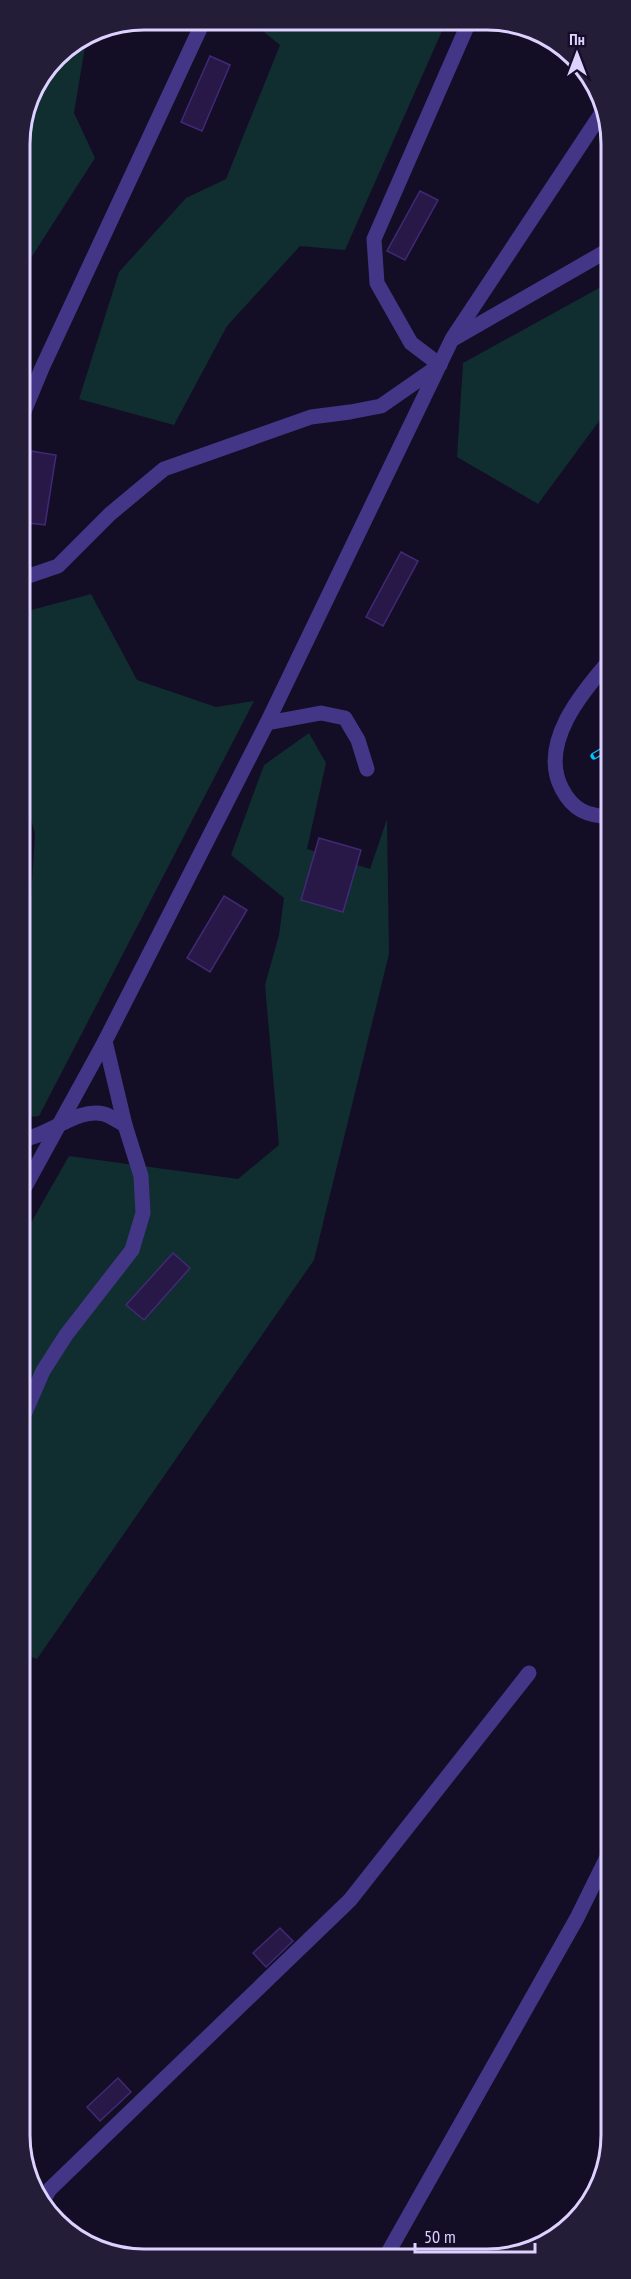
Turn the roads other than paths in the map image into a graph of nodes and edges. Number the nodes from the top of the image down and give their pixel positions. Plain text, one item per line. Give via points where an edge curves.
1 (199, 30) edge
2 (465, 30) edge
3 (598, 119) edge
4 (601, 254) edge
5 (452, 339) junction
6 (440, 365) junction
7 (30, 398) edge
8 (30, 576) edge
9 (601, 671) edge
10 (267, 723) junction
11 (367, 769) dead end
12 (601, 816) edge
13 (105, 1041) junction
14 (125, 1125) junction
15 (58, 1127) junction
16 (30, 1139) edge
17 (30, 1178) edge
18 (30, 1401) edge
19 (529, 1673) dead end
20 (601, 1869) edge
21 (47, 2194) edge
22 (390, 2249) edge

1 - 7 lane
2 - 6 lane via 374,239 377,283 411,343
3 - 5 lane
4 - 5 lane
5 - 6 lane
6 - 8 lane via 381,406 310,417 164,469 110,514 58,566
6 - 10 lane
9 - 12 lane via 575,703 559,739 555,775 570,804
10 - 11 lane via 321,713 345,718 358,740
10 - 13 lane
13 - 14 lane
13 - 15 lane
14 - 15 lane via 104,1114 85,1113
14 - 18 lane via 141,1176 143,1213 132,1250 66,1335
15 - 16 lane
15 - 17 lane
19 - 21 lane via 350,1900
20 - 22 lane

